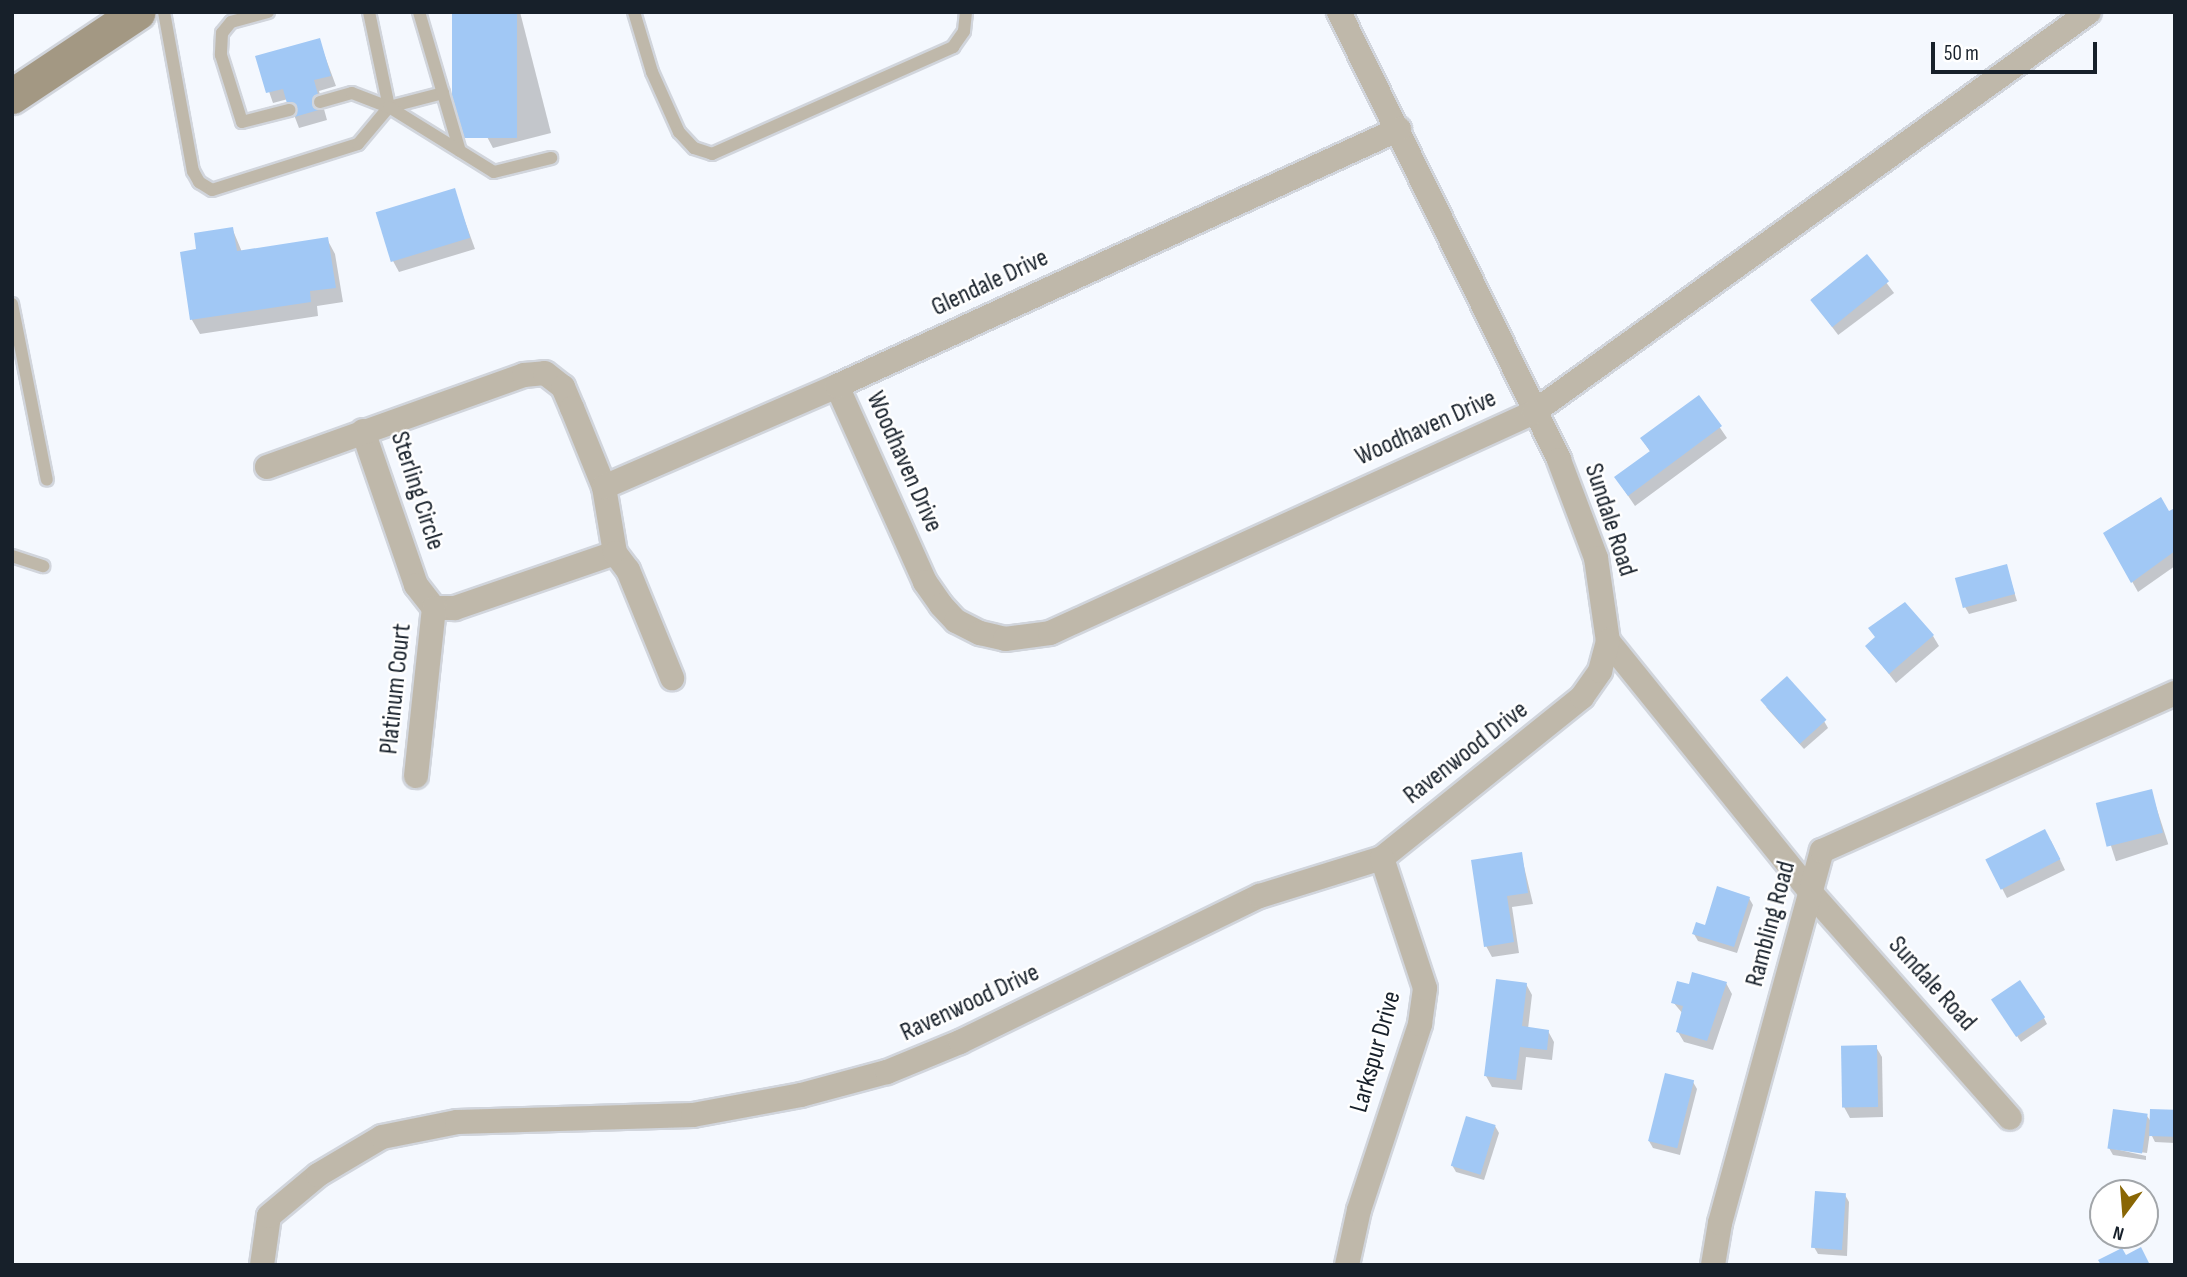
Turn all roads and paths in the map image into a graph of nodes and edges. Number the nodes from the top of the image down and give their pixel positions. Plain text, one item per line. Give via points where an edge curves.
1 (138, 12) edge
2 (164, 12) edge
3 (268, 12) edge
4 (369, 12) edge
5 (419, 12) edge
6 (634, 12) edge
7 (966, 12) edge
8 (1339, 12) edge
9 (2089, 12) edge
10 (443, 93) junction
11 (12, 96) edge
12 (320, 102) dead end
13 (389, 107) junction
14 (289, 110) dead end
15 (1398, 129) junction
16 (460, 151) junction
17 (551, 158) dead end
18 (12, 304) edge
19 (837, 386) junction
20 (1534, 412) junction
21 (363, 431) junction
22 (267, 467) dead end
23 (47, 480) dead end
24 (604, 487) junction
25 (615, 553) junction
26 (12, 556) edge
27 (43, 566) dead end
28 (434, 608) junction
29 (1608, 641) junction
30 (672, 678) dead end
31 (2175, 693) edge
32 (416, 776) dead end
33 (1382, 858) junction
34 (1811, 893) junction
35 (2010, 1118) dead end
36 (262, 1265) edge
37 (1347, 1265) edge
38 (1713, 1265) edge

1 - 11 main road
2 - 13 lane via 193,170 212,190 359,144
3 - 14 lane via 231,22 222,33 221,55 242,122
4 - 13 lane
5 - 10 lane
6 - 7 lane via 652,72 679,132 694,148 712,154 953,47 964,31
8 - 15 street, Sundale Road
9 - 20 street, Woodhaven Drive
10 - 13 lane
10 - 16 lane
12 - 13 lane via 352,93
13 - 16 lane
15 - 19 street, Glendale Drive
15 - 20 street, Sundale Road
16 - 17 lane via 494,172
18 - 23 lane
19 - 20 street, Woodhaven Drive via 925,582 956,621 1005,639 1050,632
19 - 24 street, Glendale Drive
20 - 29 street, Sundale Road via 1588,534 1605,599
21 - 22 street
21 - 24 street, Sterling Circle via 524,375 545,373 563,387
21 - 28 street, Sterling Circle via 416,585
24 - 25 street
25 - 28 street via 455,608
25 - 30 street via 628,570
26 - 27 lane
28 - 32 street, Platinum Court
29 - 33 street, Ravenwood Drive via 1600,671 1582,697
29 - 34 street, Sundale Road
31 - 34 street, Rambling Road via 1822,851
33 - 36 street, Ravenwood Drive via 1260,896 960,1042 887,1072 801,1095 693,1115 421,1126 382,1137 351,1154 269,1216
33 - 37 street, Larkspur Drive via 1425,988 1420,1024 1359,1210
34 - 35 street, Sundale Road
34 - 38 street, Rambling Road via 1720,1223

